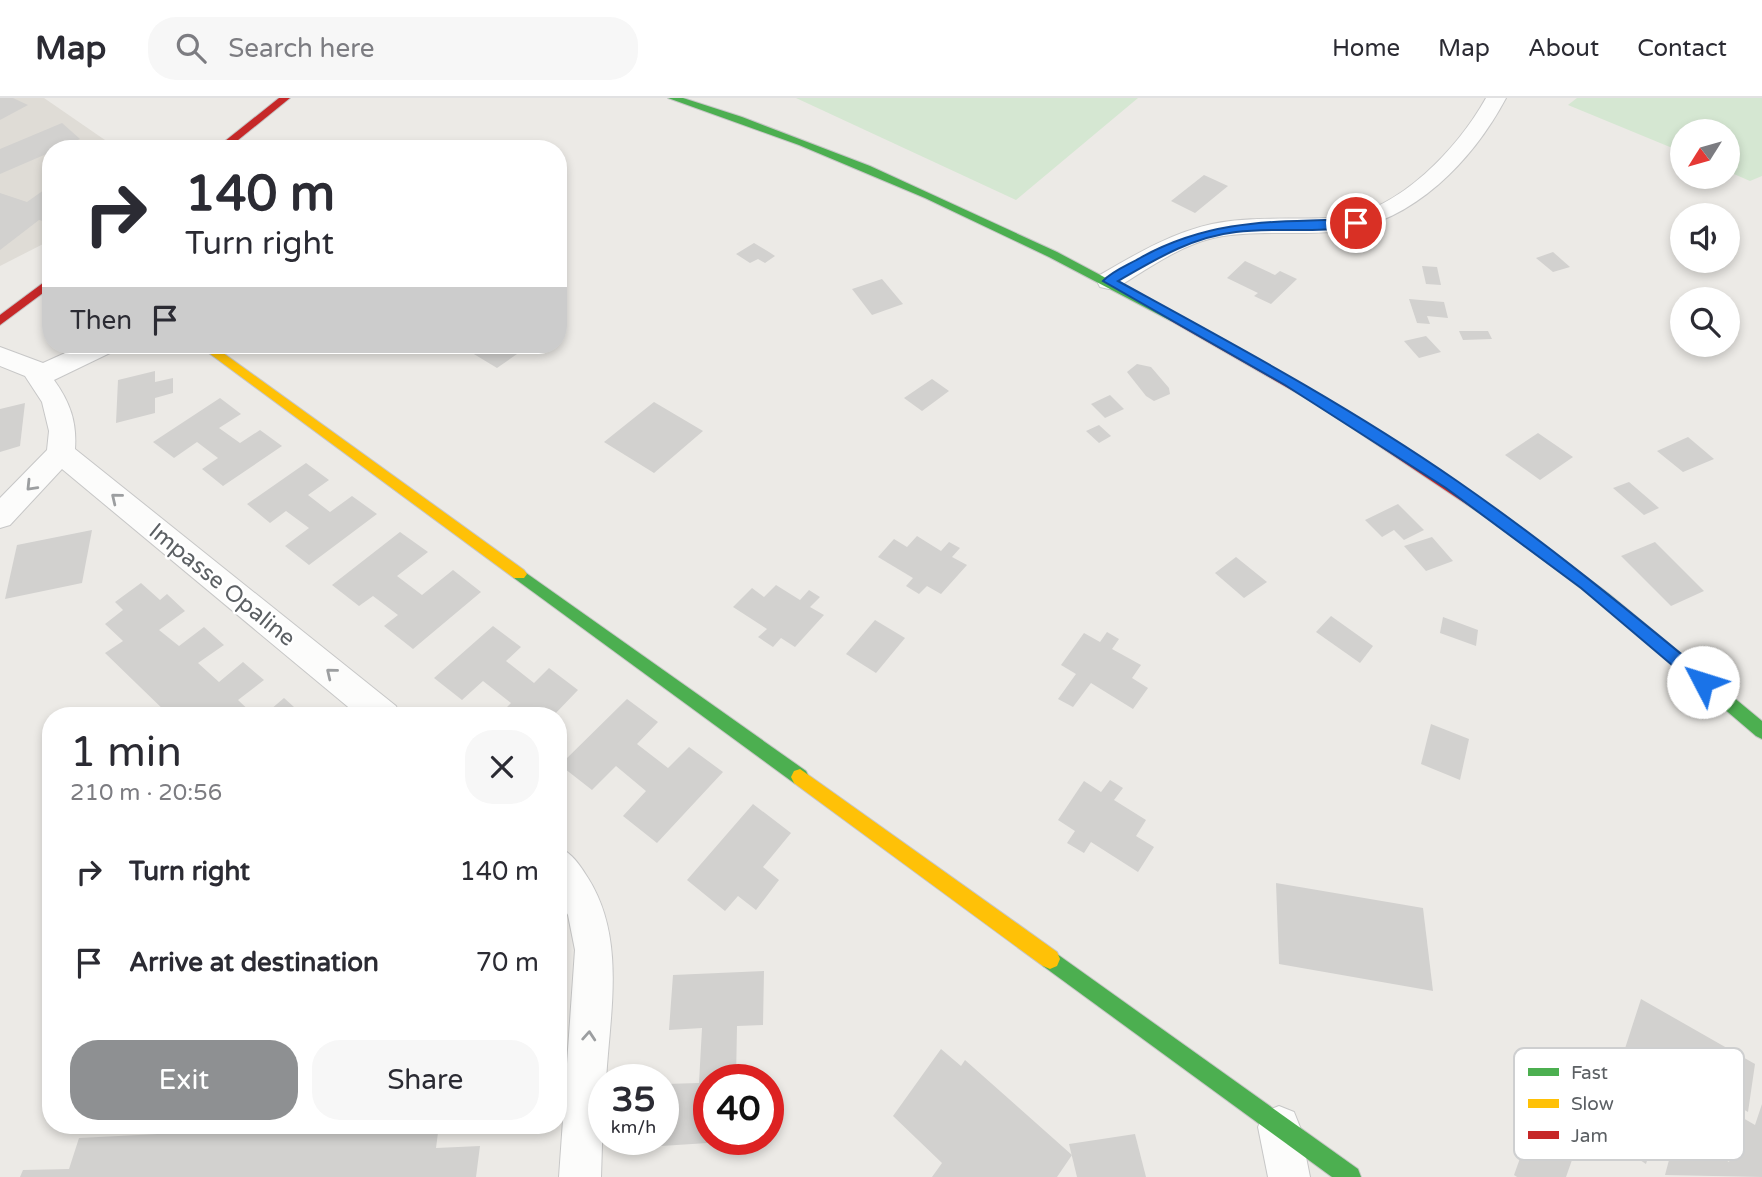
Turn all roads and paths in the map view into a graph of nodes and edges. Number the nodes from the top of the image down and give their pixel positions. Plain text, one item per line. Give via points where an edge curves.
1 (285, 98) edge
2 (673, 98) edge
3 (1496, 98) edge
4 (231, 140) edge
5 (1109, 281) junction
6 (42, 288) edge
7 (0, 321) edge
8 (86, 354) edge
9 (216, 354) edge
10 (0, 356) edge
11 (39, 376) junction
12 (61, 453) junction
13 (0, 517) edge
14 (373, 707) edge
15 (1762, 731) edge
16 (567, 878) edge
17 (1279, 1127) junction
18 (580, 1177) edge
19 (1289, 1177) edge
20 (1350, 1177) edge

1 - 4 street
2 - 5 street via 830,151
3 - 5 street via 1489,113 1434,178 1401,206 1381,216 1331,225 1213,232 1172,245
5 - 15 street via 1290,382 1463,492 1586,584
6 - 7 street
8 - 11 street
9 - 17 street
10 - 11 street
11 - 12 street via 55,401 63,430
12 -> 13 street
14 -> 12 street, Impasse Opaline
18 -> 16 street via 594,950 590,919
17 - 19 street
17 - 20 street

